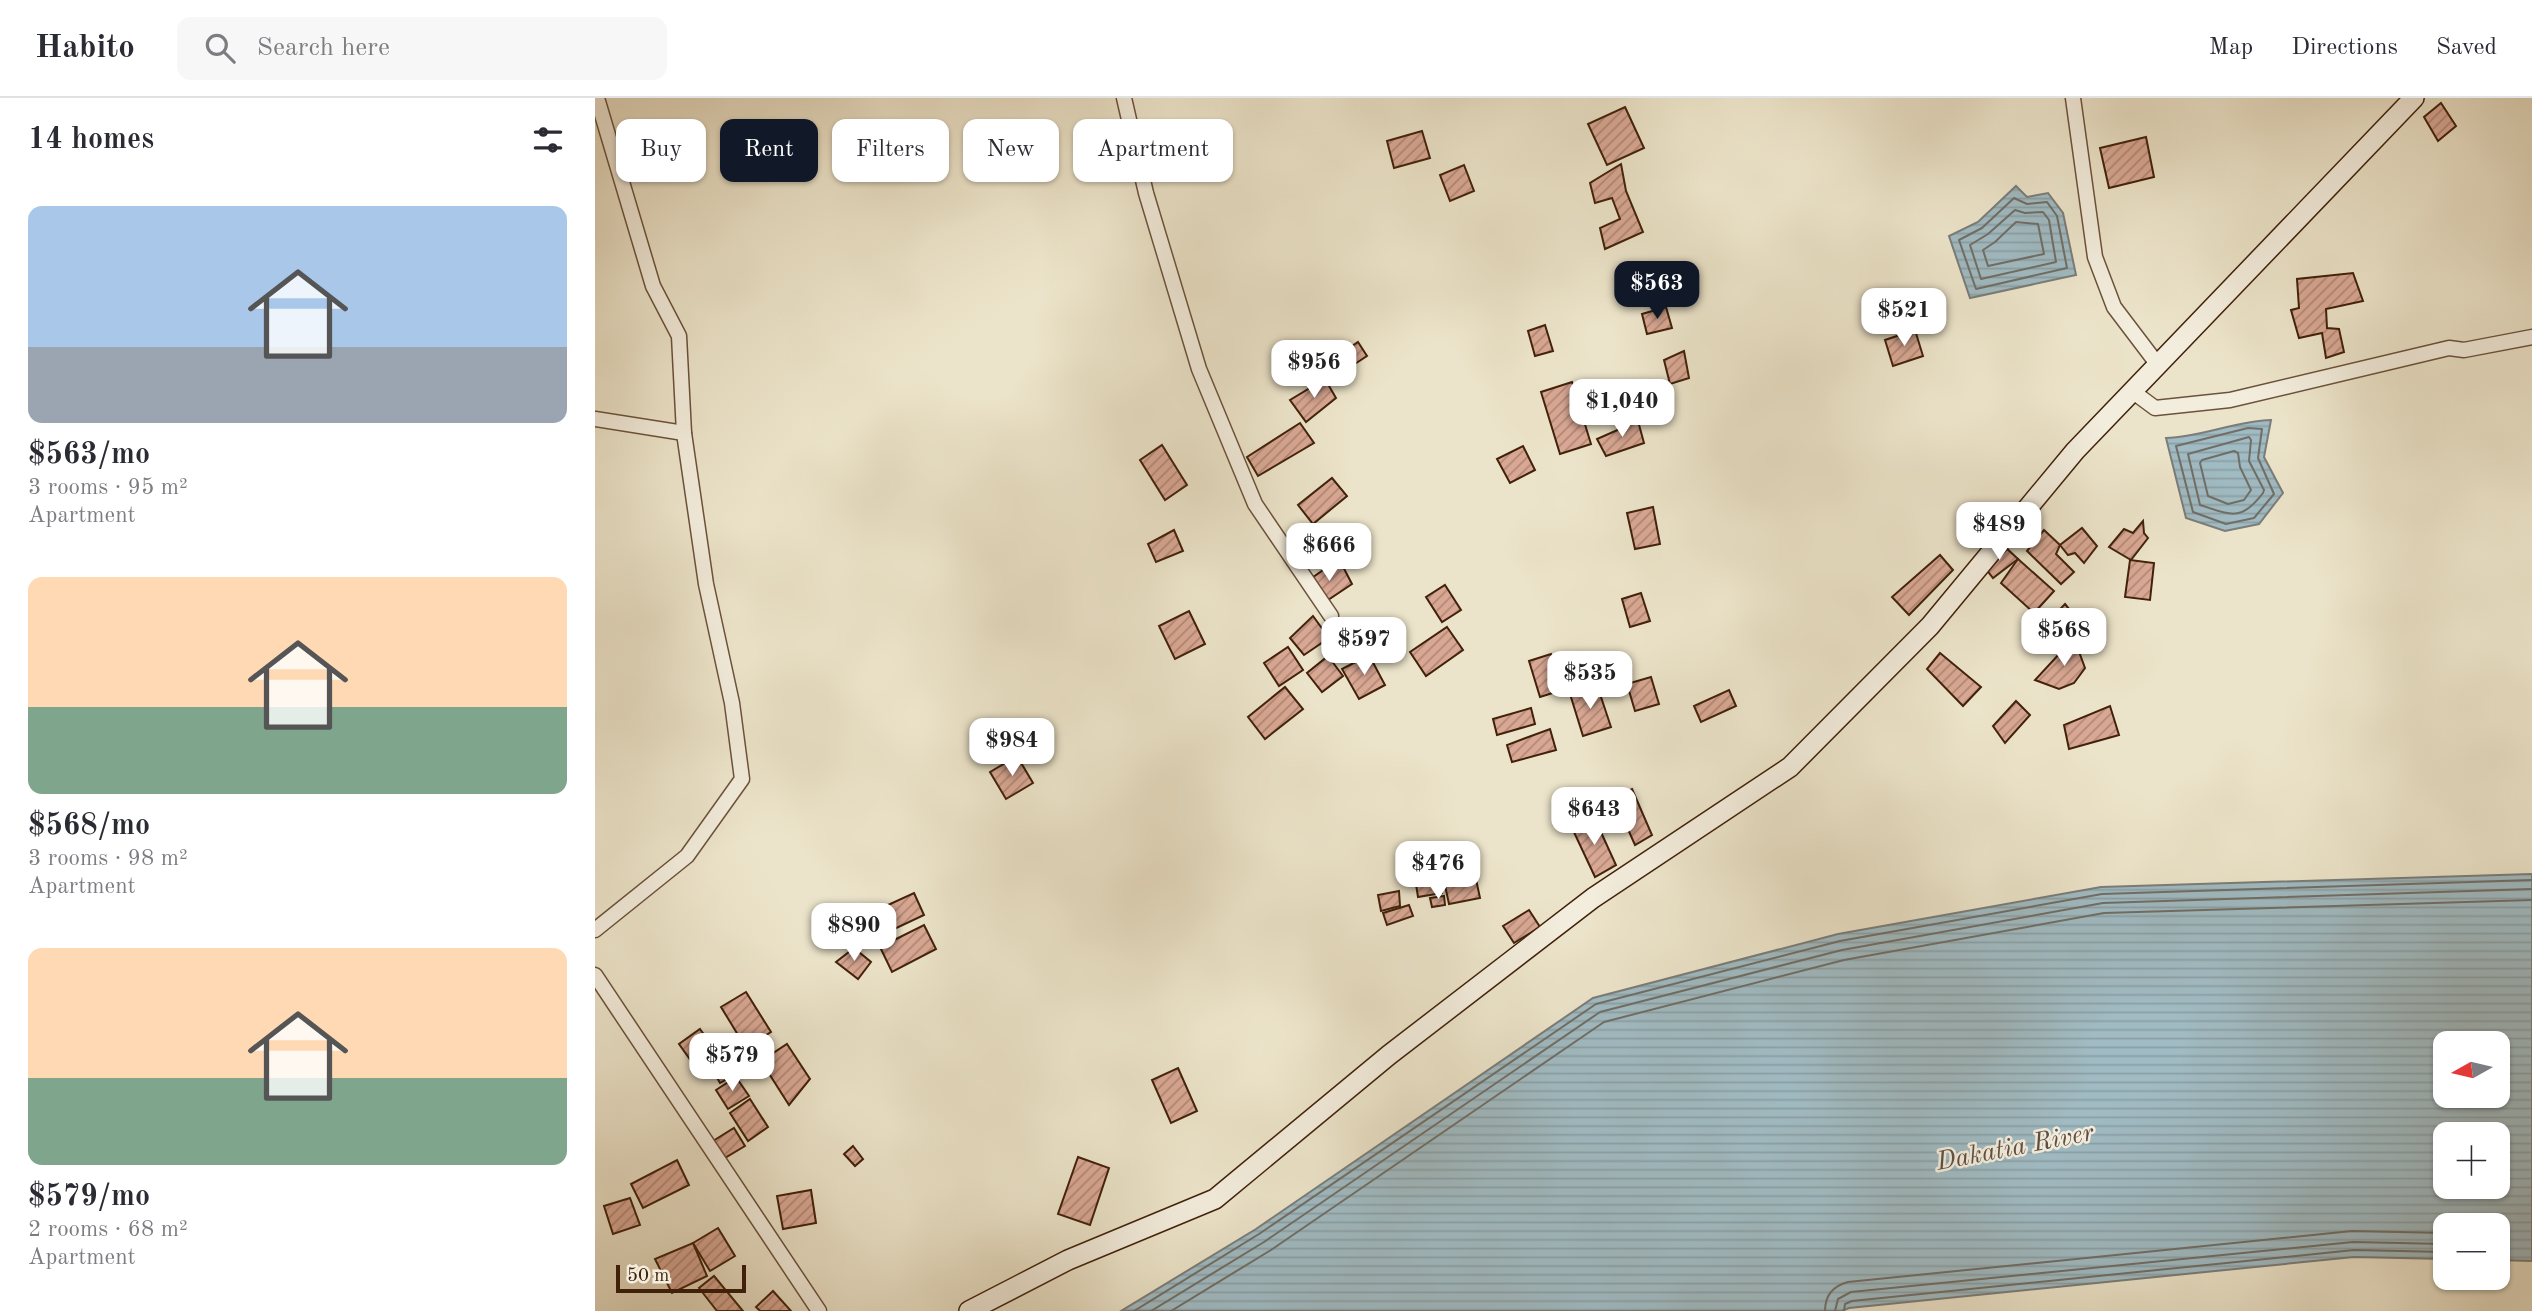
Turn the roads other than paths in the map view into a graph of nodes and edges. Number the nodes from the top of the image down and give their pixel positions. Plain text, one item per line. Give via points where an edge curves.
1 (597, 98) edge
2 (1124, 98) edge
3 (2073, 98) edge
4 (2414, 98) edge
5 (2532, 337) edge
6 (2158, 365) junction
7 (2132, 391) junction
8 (595, 419) edge
9 (684, 433) junction
10 (1331, 616) dead end
11 (595, 930) edge
12 (595, 975) edge
13 (819, 1311) edge
14 (969, 1311) edge

1 - 9 street via 653,286 679,336
2 - 10 street via 1146,193 1199,369 1255,504
3 - 6 street via 2095,257 2114,307
4 - 6 main road
5 - 7 street via 2464,350 2449,348 2230,400 2155,408
6 - 7 main road
7 - 14 main road via 2075,451 1930,626 1790,767 1593,898 1389,1055 1215,1199 1067,1260
8 - 9 street
9 - 11 street via 741,779 687,856
12 - 13 street

